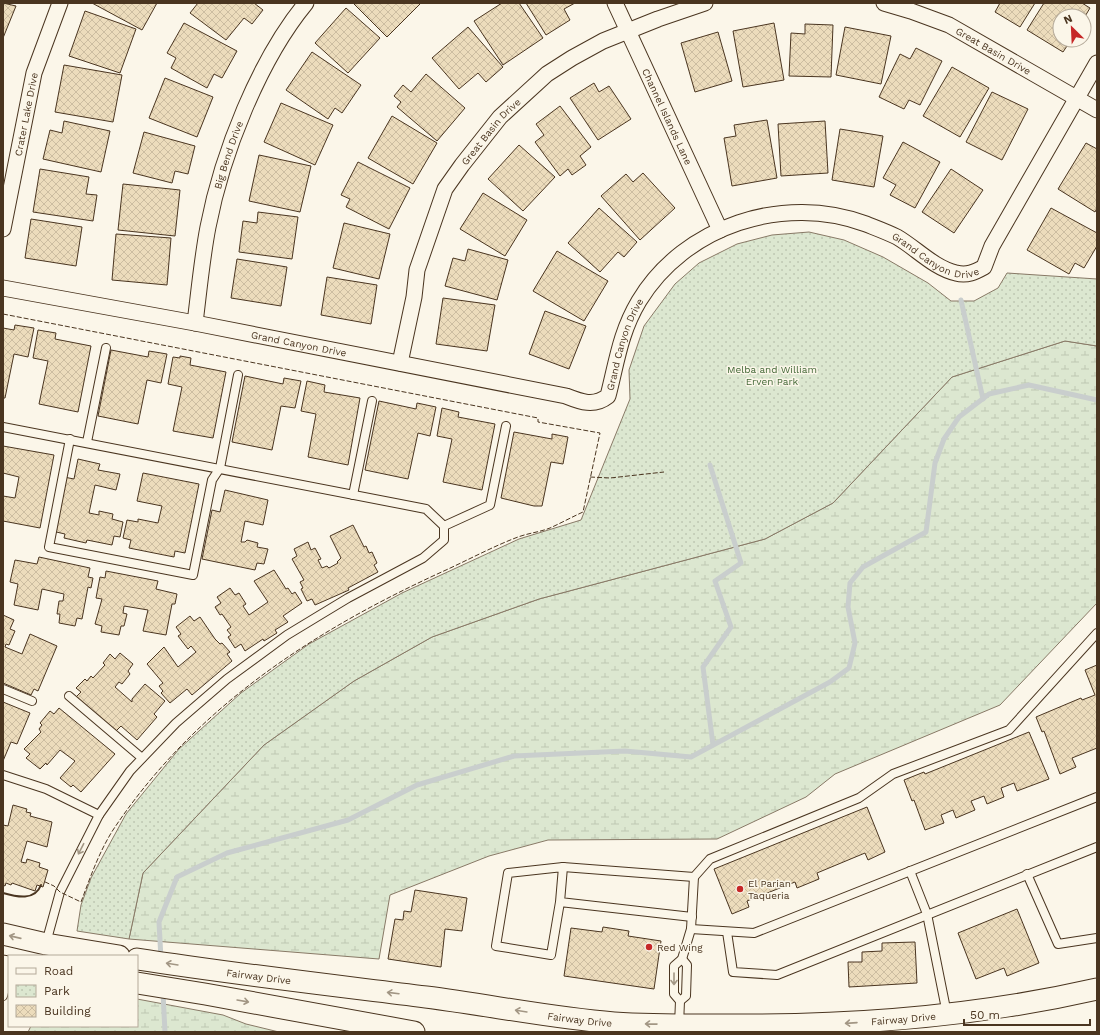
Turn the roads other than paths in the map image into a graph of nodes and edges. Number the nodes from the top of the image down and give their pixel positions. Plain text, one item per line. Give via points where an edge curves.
1 (60, 3) edge
2 (306, 3) edge
3 (615, 3) edge
4 (705, 3) edge
5 (884, 3) edge
6 (628, 31) junction
7 (1097, 63) edge
8 (1076, 99) junction
9 (1097, 110) edge
10 (3, 229) edge
11 (720, 230) junction
12 (3, 288) edge
13 (194, 323) junction
14 (106, 348) dead end
15 (400, 363) junction
16 (238, 375) dead end
17 (372, 401) dead end
18 (506, 426) dead end
19 (3, 427) edge
20 (70, 439) junction
21 (87, 442) junction
22 (220, 468) junction
23 (353, 495) junction
24 (444, 526) junction
25 (1097, 633) edge
26 (3, 689) edge
27 (69, 696) dead end
28 (32, 701) dead end
29 (142, 758) junction
30 (3, 775) edge
31 (1097, 797) edge
32 (99, 815) junction
33 (1097, 847) edge
34 (563, 867) junction
35 (910, 871) junction
36 (1027, 874) junction
37 (694, 877) junction
38 (560, 902) junction
39 (927, 914) junction
40 (692, 917) junction
41 (691, 929) junction
42 (727, 932) junction
43 (3, 934) edge
44 (1097, 938) edge
45 (46, 944) junction
46 (114, 955) edge
47 (138, 959) edge
48 (682, 959) junction
49 (8, 977) edge
50 (138, 983) edge
51 (1097, 989) edge
52 (3, 996) edge
53 (680, 1000) junction
54 (947, 1015) junction
55 (679, 1028) edge
56 (414, 1032) edge

1 - 10 street, Crater Lake Drive via 34,73
2 - 13 street, Big Bend Drive via 265,66 234,135 208,226
3 - 6 street, Channel Islands Lane
4 - 6 street, Great Basin Drive
5 - 8 street, Great Basin Drive via 948,26
6 - 11 street, Channel Islands Lane
6 - 15 street, Great Basin Drive via 572,58 547,74 500,117 445,189 417,270
7 - 8 street, Grand Canyon Drive
8 - 9 street, Great Basin Drive
8 - 11 street, Grand Canyon Drive via 992,246 984,267 972,274 956,273 937,264 896,237 865,223 836,215 781,212 750,218
11 - 15 street, Grand Canyon Drive via 694,243 653,281 639,301 620,341 608,396 595,403
12 - 13 street, Grand Canyon Drive
13 - 15 street, Grand Canyon Drive
14 - 21 lane
16 - 22 lane
17 - 23 lane
18 - 24 lane via 490,505
19 - 20 lane
20 - 21 lane
20 - 22 lane via 49,547 193,575 212,480
21 - 22 lane
22 - 23 lane
23 - 24 lane via 426,509
24 - 29 lane via 444,540 423,558 348,598 287,635 227,679 176,723
25 - 37 lane via 1009,730 893,774 860,798 710,859
26 - 28 lane
27 - 29 lane
29 - 32 lane
30 - 32 lane via 46,789
31 - 35 lane
32 -> 45 lane via 60,892
33 - 36 lane
34 - 37 lane
34 - 38 lane
34 - 38 lane via 508,873 496,946 551,955
35 - 39 lane
35 - 42 lane via 754,933
36 - 39 lane
36 - 44 lane via 1058,944
37 - 40 lane
38 - 40 lane
39 - 42 lane via 777,975 733,972
39 - 54 lane
40 - 41 lane
41 - 42 lane
41 - 48 lane
45 -> 43 main road
45 - 46 main road
55 -> 47 main road, Fairway Drive via 587,1020
48 - 53 lane via 687,965 687,988 686,996
48 -> 53 lane via 674,966 674,994
49 - 52 lane
50 -> 56 main road
51 - 54 main road, Fairway Drive via 1047,1000
53 - 55 lane
54 -> 55 main road, Fairway Drive via 839,1023

